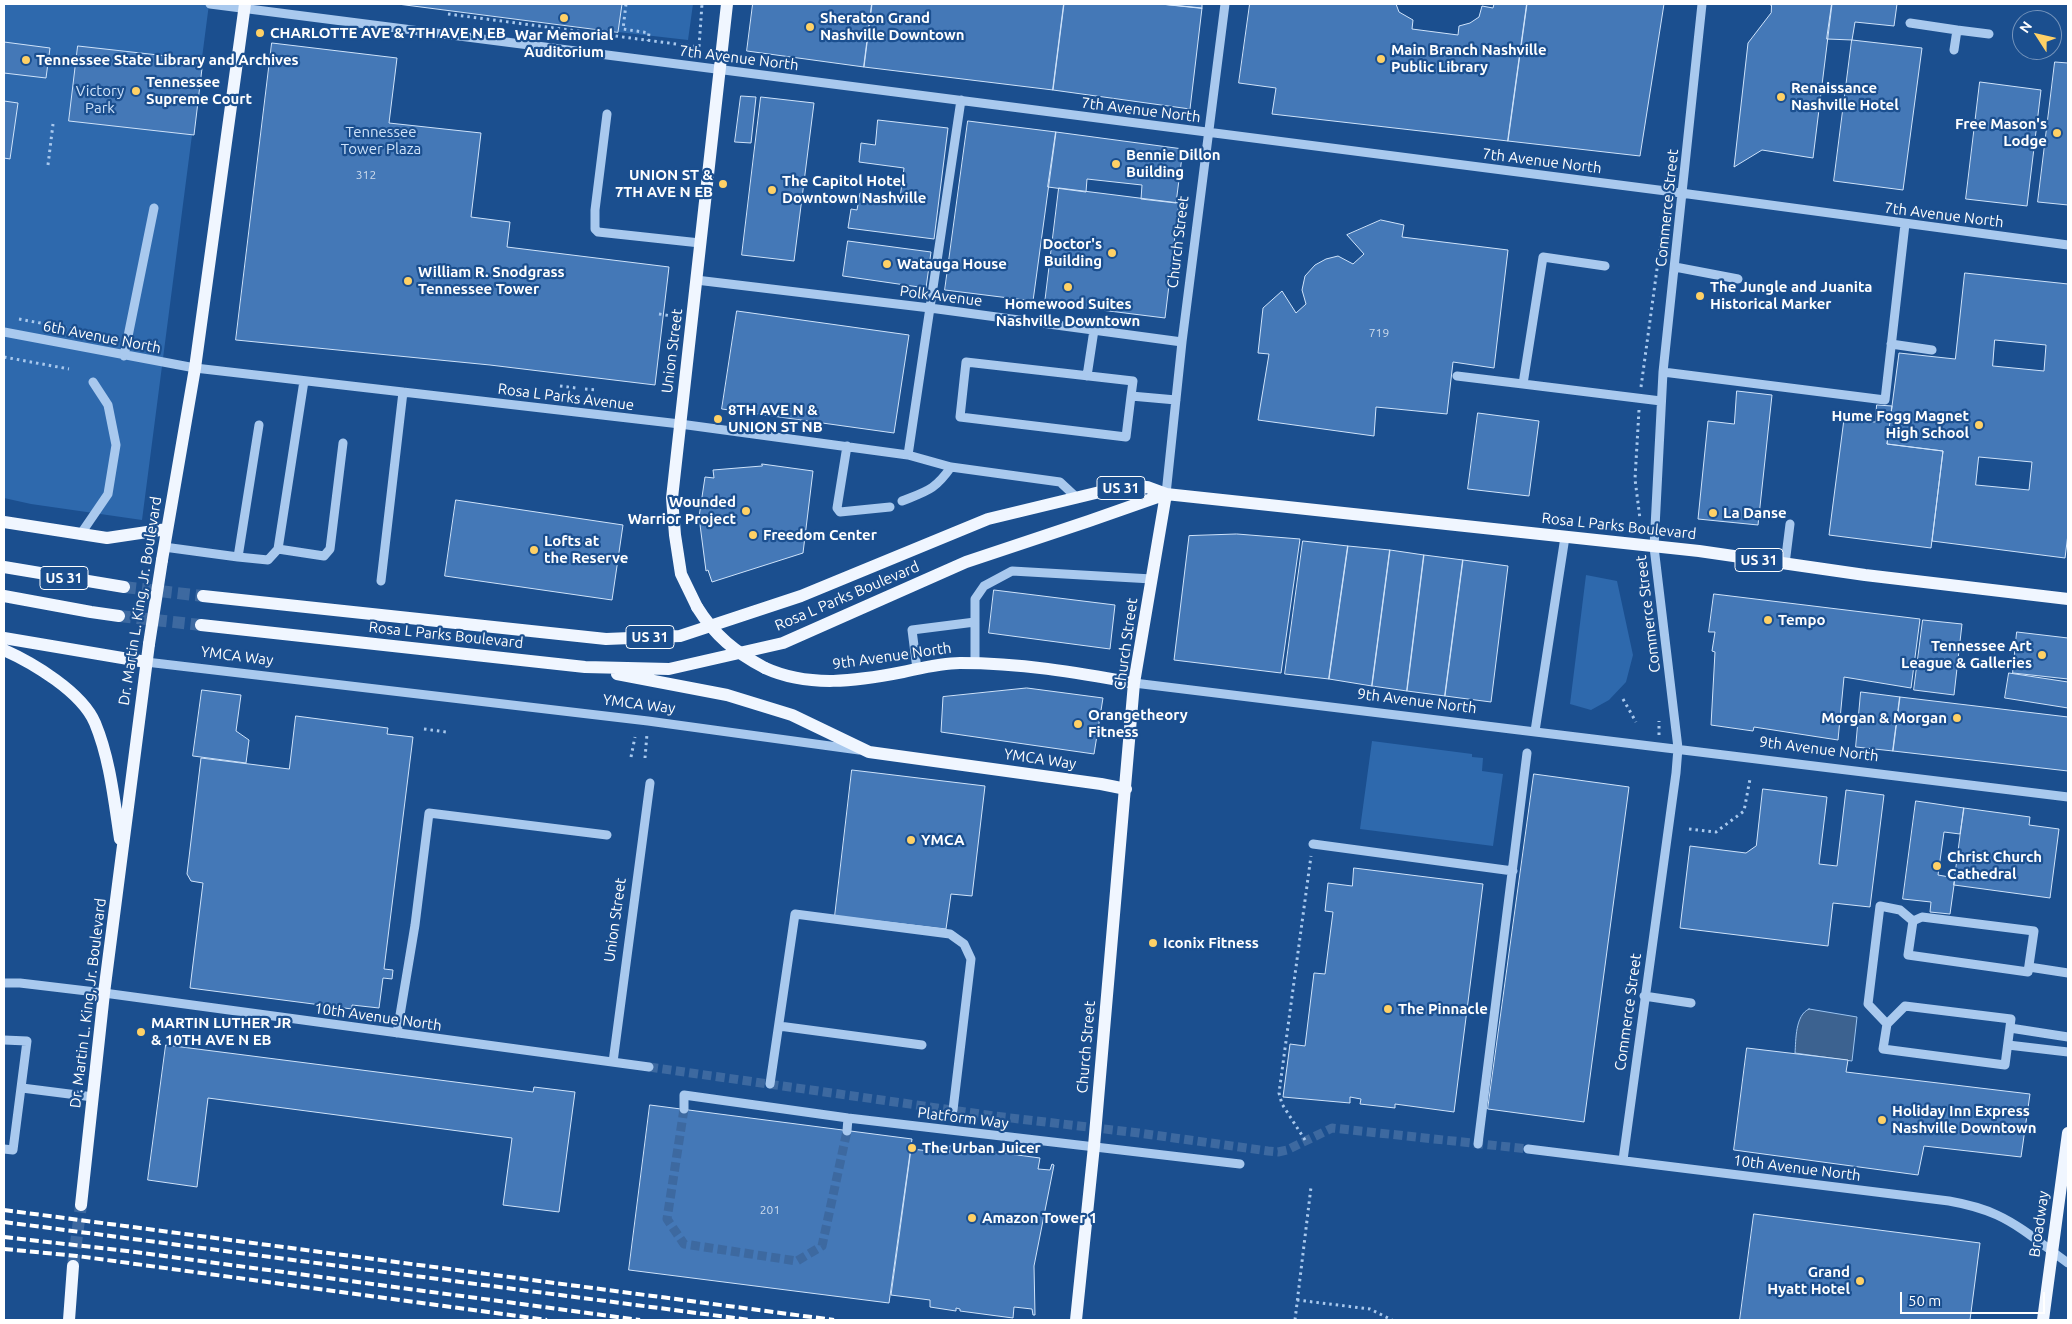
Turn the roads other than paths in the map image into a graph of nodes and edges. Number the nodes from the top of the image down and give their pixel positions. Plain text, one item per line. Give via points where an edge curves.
1 (210, 4) edge
2 (727, 4) edge
3 (1225, 4) edge
4 (1702, 4) edge
5 (245, 6) edge
6 (1910, 23) dead end
7 (1957, 30) junction
8 (1989, 34) dead end
9 (1954, 50) dead end
10 (720, 69) junction
11 (961, 100) junction
12 (606, 114) dead end
13 (1209, 132) junction
14 (1683, 193) junction
15 (154, 208) dead end
16 (1905, 224) junction
17 (700, 243) junction
18 (2068, 245) edge
19 (1605, 266) dead end
20 (1675, 267) junction
21 (1738, 279) dead end
22 (696, 280) junction
23 (930, 308) junction
24 (1094, 330) junction
25 (4, 332) edge
26 (1182, 342) junction
27 (1891, 344) junction
28 (1932, 350) dead end
29 (124, 356) junction
30 (195, 368) junction
31 (1663, 372) junction
32 (1087, 376) junction
33 (1457, 376) dead end
34 (304, 381) junction
35 (93, 382) dead end
36 (1523, 384) junction
37 (403, 392) junction
38 (1131, 396) junction
39 (1176, 400) junction
40 (1661, 401) junction
41 (680, 424) junction
42 (259, 425) dead end
43 (343, 442) dead end
44 (847, 446) junction
45 (908, 455) junction
46 (951, 467) junction
47 (1166, 494) junction
48 (1076, 496) junction
49 (902, 501) dead end
50 (890, 507) dead end
51 (4, 522) edge
52 (1790, 524) dead end
53 (167, 529) junction
54 (80, 534) junction
55 (1565, 537) junction
56 (1654, 547) junction
57 (278, 549) junction
58 (163, 554) junction
59 (238, 557) junction
60 (1785, 564) junction
61 (4, 567) edge
62 (1152, 579) junction
63 (382, 581) dead end
64 (124, 587) tunnel mouth
65 (4, 596) edge
66 (203, 596) tunnel mouth
67 (2068, 600) edge
68 (120, 616) tunnel mouth
69 (975, 622) junction
70 (201, 625) tunnel mouth
71 (4, 638) edge
72 (4, 650) edge
73 (146, 662) junction
74 (975, 664) junction
75 (585, 667) junction
76 (765, 668) joint
77 (917, 669) junction
78 (1134, 683) junction
79 (1535, 731) junction
80 (1678, 748) junction
81 (869, 752) junction
82 (1527, 753) dead end
83 (650, 783) dead end
84 (1126, 789) junction
85 (2068, 797) edge
86 (607, 835) dead end
87 (1313, 844) road end
88 (122, 852) junction
89 (1513, 871) junction
90 (1913, 921) junction
91 (2029, 967) junction
92 (2068, 973) edge
93 (4, 983) edge
94 (104, 993) junction
95 (1644, 996) junction
96 (1691, 1003) dead end
97 (1887, 1024) junction
98 (778, 1026) junction
99 (2010, 1028) junction
100 (397, 1033) junction
101 (2068, 1037) edge
102 (4, 1040) edge
103 (922, 1045) dead end
104 (2008, 1045) junction
105 (2068, 1052) edge
106 (613, 1062) junction
107 (649, 1067) tunnel mouth
108 (770, 1084) dead end
109 (22, 1088) junction
110 (93, 1097) junction
111 (684, 1109) tunnel mouth
112 (953, 1110) dead end
113 (848, 1118) junction
114 (846, 1131) tunnel mouth
115 (2068, 1133) edge
116 (1478, 1144) dead end
117 (1094, 1146) junction
118 (4, 1149) edge
119 (1528, 1149) tunnel mouth
120 (1623, 1160) junction
121 (1240, 1164) dead end
122 (81, 1205) tunnel mouth
123 (2051, 1251) junction
124 (2068, 1263) edge
125 (73, 1266) tunnel mouth
126 (69, 1320) edge
127 (1076, 1320) edge
128 (2043, 1320) edge

1 - 5 street, 7th Avenue North
2 - 10 main road, Union Street
3 - 13 street, Church Street
4 - 14 street, Commerce Street
5 - 10 street, 7th Avenue North
5 - 30 main road, Dr. Martin L. King, Jr. Boulevard
6 - 7 street
7 - 8 street
7 - 9 street
10 - 11 street, 7th Avenue North
10 - 17 main road, Union Street
11 - 13 street, 7th Avenue North
11 - 23 street
12 - 17 street via 595,229 598,232
13 - 14 street, 7th Avenue North
13 - 26 street, Church Street
14 - 16 street, 7th Avenue North
14 - 20 street, Commerce Street
15 - 29 street
16 - 18 street, 7th Avenue North
16 - 27 street
17 - 22 main road, Union Street
19 - 36 street via 1543,257
20 - 21 street
20 - 31 street, Commerce Street
22 - 23 street, Polk Avenue
22 - 41 main road, Union Street
23 - 24 street, Polk Avenue
23 - 45 street
24 - 26 street, Polk Avenue
24 - 32 street
25 - 29 street, 6th Avenue North
26 - 39 street, Church Street
27 - 28 street
27 - 31 street via 1885,400
29 - 30 street, 6th Avenue North
30 - 34 street, Rosa L Parks Avenue
30 - 53 main road, Dr. Martin L. King, Jr. Boulevard
31 - 40 street, Commerce Street
32 - 38 street via 1133,382
32 - 38 street via 966,362 960,417 1126,437
33 - 36 street
34 - 37 street, Rosa L Parks Avenue
34 - 57 street
35 - 54 street via 108,405 116,444 108,494
36 - 40 street
37 - 41 street, Rosa L Parks Avenue
37 - 63 street
38 - 39 street
39 - 47 street, Church Street
40 - 56 street, Commerce Street
41 - 44 street, Rosa L Parks Avenue
41 - 76 main road, Union Street, bridge via 672,498 681,574 707,624 741,655
42 - 59 street
43 - 57 street via 330,549 324,556
44 - 45 street, Rosa L Parks Avenue
44 - 50 street via 837,508 840,512
45 - 46 street, Rosa L Parks Avenue
46 - 48 street, Rosa L Parks Avenue via 1060,482
46 - 49 street via 932,489
47 - 48 main road, Rosa L Parks Boulevard / US 31 via 1147,487 1132,487
47 - 55 main road, Rosa L Parks Boulevard / US 31
47 - 62 main road, Church Street
47 - 75 main road, Rosa L Parks Boulevard / US 31 via 966,562 783,643 669,669
48 - 66 main road, Rosa L Parks Boulevard / US 31 via 988,519 801,596 680,636 606,639
51 - 54 main road
52 - 60 street
53 - 54 main road via 107,538
53 - 58 main road, Dr. Martin L. King, Jr. Boulevard
55 - 56 main road, Rosa L Parks Boulevard / US 31
55 - 79 street
56 - 60 main road, Rosa L Parks Boulevard / US 31
56 - 80 street, Commerce Street
57 - 59 street via 268,560
58 - 59 street
58 - 73 main road, Dr. Martin L. King, Jr. Boulevard, bridge
60 - 67 main road, Rosa L Parks Boulevard / US 31
61 - 64 main road, US 31
62 - 69 street via 1012,571 984,586 975,599
62 - 78 main road, Church Street
65 - 68 main road, US 31
69 - 74 street
69 - 77 street via 912,630
70 - 75 main road, Rosa L Parks Boulevard / US 31
71 - 73 main road
72 - 88 main road via 26,660 72,692 94,721 109,771
73 - 81 street, YMCA Way via 648,721
73 - 88 main road, Dr. Martin L. King, Jr. Boulevard
74 - 77 main road, 9th Avenue North
74 - 78 main road, 9th Avenue North via 1039,666
75 - 81 main road via 726,695 792,714
76 - 77 main road, 9th Avenue North via 783,676 829,682 868,679
78 - 79 street, 9th Avenue North
78 - 84 main road, Church Street
79 - 80 street, 9th Avenue North
80 - 85 street, 9th Avenue North
80 - 95 street, Commerce Street
81 - 84 main road, YMCA Way
82 - 89 street
83 - 106 street, Union Street
84 - 117 main road, Church Street
86 - 100 street via 429,813
87 - 89 street
88 - 94 main road, Dr. Martin L. King, Jr. Boulevard
89 - 116 street
90 - 91 street via 1922,917 2034,931
90 - 91 street via 1908,955 2028,972
90 - 97 street via 1900,910 1880,906 1868,1004
91 - 92 street
93 - 94 street, 10th Avenue North
94 - 100 street, 10th Avenue North
94 - 110 main road, Dr. Martin L. King, Jr. Boulevard
95 - 96 street
95 - 120 street, Commerce Street
97 - 99 street via 1905,1006 2012,1019
97 - 104 street via 1883,1049 2005,1065
98 - 103 street
98 - 108 street
98 - 112 street via 795,914 950,934 964,944 972,959
99 - 101 street
99 - 104 street
100 - 106 street, 10th Avenue North
102 - 109 street via 27,1040
104 - 105 street
106 - 107 street, 10th Avenue North
109 - 110 street
109 - 118 street via 14,1150
110 - 122 main road, Dr. Martin L. King, Jr. Boulevard
111 - 113 street, Platform Way via 684,1095
113 - 114 street
113 - 117 street, Platform Way
115 - 123 main road, Broadway
117 - 121 street, Platform Way
117 - 127 main road, Church Street
119 - 120 street, 10th Avenue North
120 - 123 street, 10th Avenue North via 1949,1201 1998,1216
123 - 124 street, 10th Avenue North
123 - 128 main road, Broadway
125 - 126 main road

